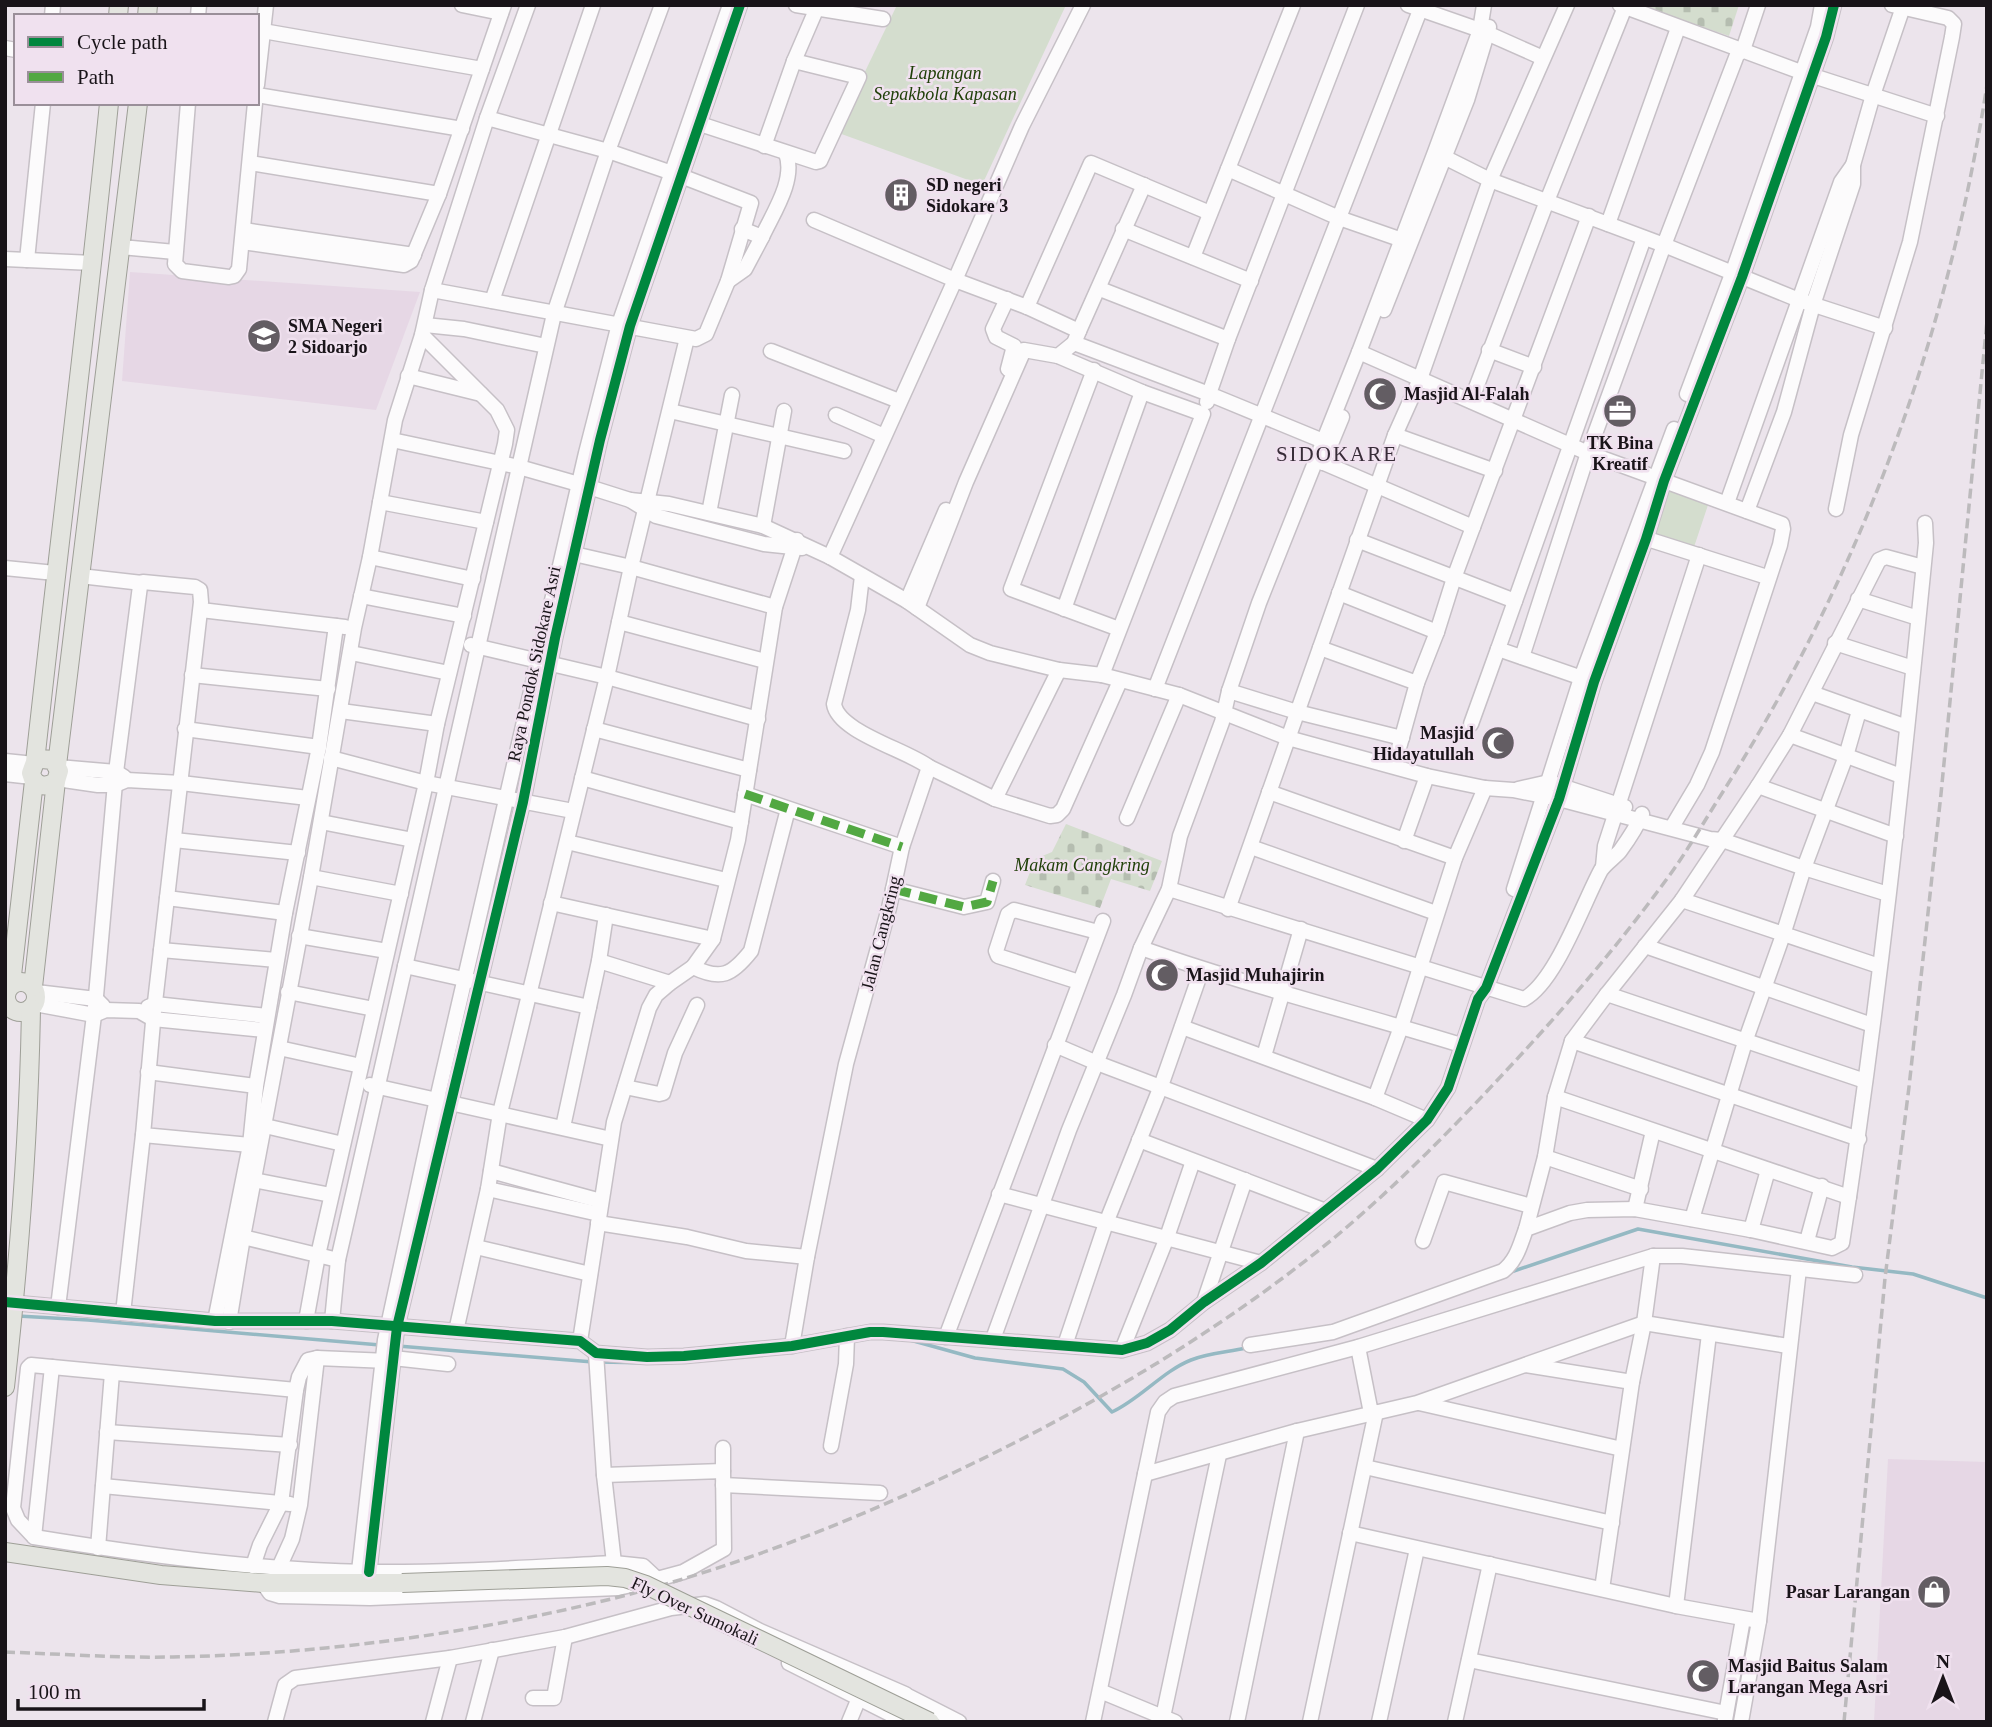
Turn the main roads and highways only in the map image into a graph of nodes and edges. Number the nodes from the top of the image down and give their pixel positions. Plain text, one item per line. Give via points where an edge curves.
1 (109, 105) edge
2 (138, 105) edge
3 (79, 381) junction
4 (104, 383) junction
5 (34, 771) junction
6 (57, 773) junction
7 (7, 995) edge
8 (33, 998) junction
9 (5, 1023) edge
10 (11, 1313) edge
11 (5, 1387) edge
12 (5, 1552) edge
13 (930, 1722) edge

1 - 3 main road
2 - 4 main road
3 - 4 main road
3 - 5 main road
4 - 6 main road
5 - 6 main road via 47,758
5 - 6 main road via 44,786
5 - 7 main road
6 - 8 main road
7 - 8 main road via 19,1012
7 - 8 main road via 22,981
7 - 9 main road
8 - 10 main road
10 - 11 main road
12 - 13 main road, Fly Over Sumokali, bridge via 161,1575 275,1580 402,1583 625,1578

